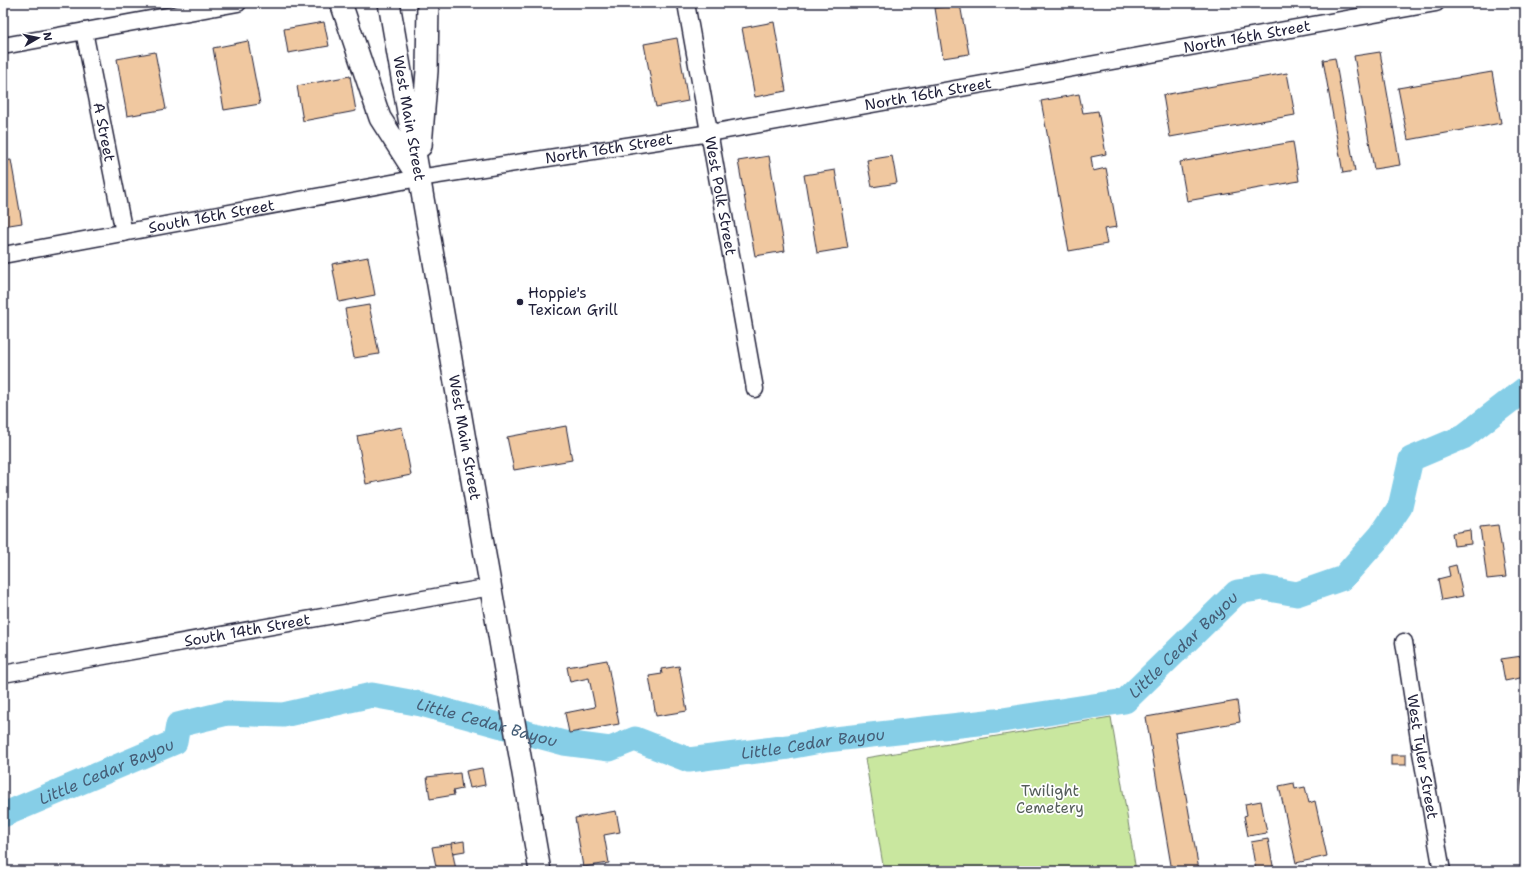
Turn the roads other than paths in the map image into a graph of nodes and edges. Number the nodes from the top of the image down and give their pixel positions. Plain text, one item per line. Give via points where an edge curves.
1 (238, 3) edge
2 (341, 3) edge
3 (389, 3) edge
4 (428, 3) edge
5 (686, 3) edge
6 (1436, 3) edge
7 (84, 31) junction
8 (3, 46) edge
9 (710, 133) junction
10 (419, 178) junction
11 (124, 233) junction
12 (3, 255) edge
13 (755, 389) dead end
14 (491, 587) junction
15 (1404, 642) dead end
16 (3, 674) edge
17 (540, 871) edge
18 (1442, 871) edge

1 - 7 street
2 - 10 main road via 380,118
3 - 10 main road, West Main Street
4 - 10 main road via 427,71
5 - 9 street, West Polk Street
6 - 9 street, North 16th Street
7 - 8 street
7 - 11 street, A Street
9 - 10 street, North 16th Street
9 - 13 street, West Polk Street
10 - 11 street, South 16th Street
10 - 14 main road, West Main Street
11 - 12 street, South 16th Street
14 - 16 street, South 14th Street
14 - 17 main road, West Main Street
15 - 18 street, West Tyler Street via 1420,752

